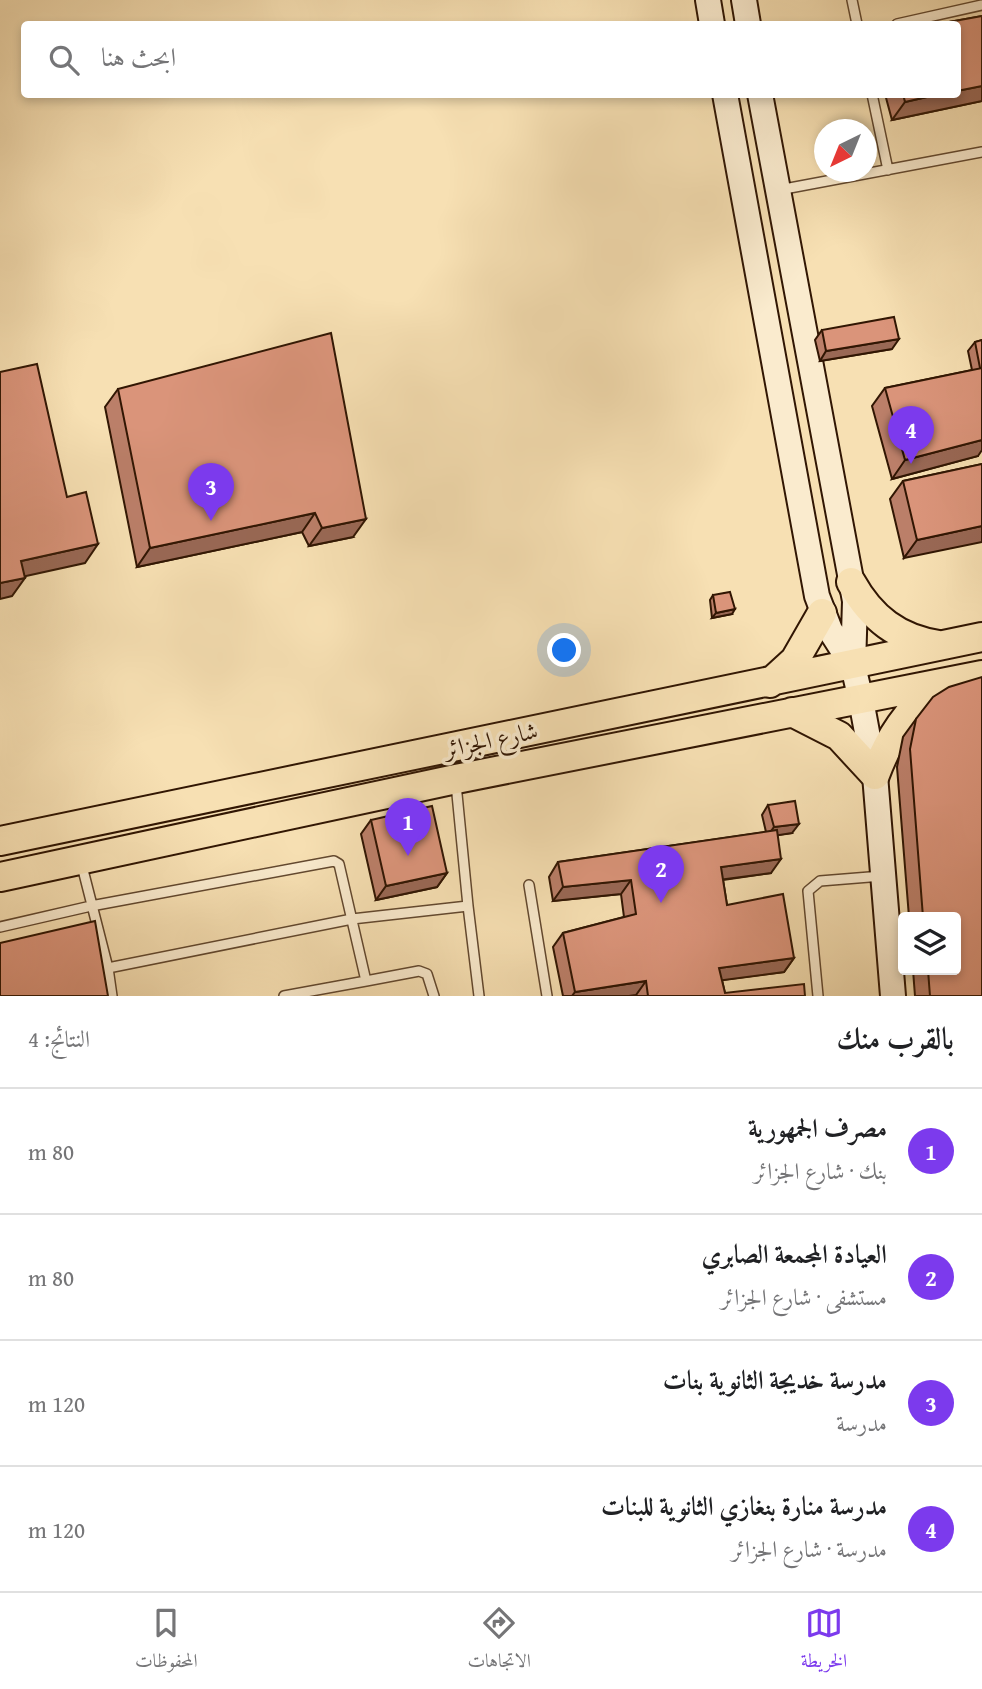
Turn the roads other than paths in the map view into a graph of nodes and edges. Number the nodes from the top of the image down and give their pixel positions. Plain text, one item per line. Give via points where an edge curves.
1 (708, 0) edge
2 (744, 0) edge
3 (852, 0) edge
4 (982, 5) edge
5 (712, 21) edge
6 (748, 21) edge
7 (856, 21) edge
8 (910, 21) edge
9 (726, 98) edge
10 (762, 98) edge
11 (873, 98) edge
12 (982, 152) edge
13 (887, 170) junction
14 (778, 191) junction
15 (851, 582) junction
16 (822, 613) junction
17 (982, 637) edge
18 (942, 646) junction
19 (853, 666) junction
20 (982, 675) edge
21 (769, 683) junction
22 (940, 683) junction
23 (861, 700) junction
24 (792, 712) junction
25 (875, 775) junction
26 (456, 779) junction
27 (0, 841) edge
28 (81, 861) junction
29 (885, 876) junction
30 (0, 877) edge
31 (529, 885) dead end
32 (91, 906) junction
33 (468, 906) junction
34 (352, 919) junction
35 (0, 927) edge
36 (108, 968) junction
37 (366, 981) junction
38 (303, 994) edge
39 (112, 996) edge
40 (284, 996) edge
41 (434, 996) edge
42 (480, 996) edge
43 (547, 996) edge
44 (818, 996) edge
45 (893, 996) edge

1 - 5 main road
2 - 6 main road
3 - 7 lane
4 - 8 lane
9 - 16 main road
10 - 14 main road
11 - 13 lane
12 - 13 lane
13 - 14 lane
14 - 15 main road
15 - 18 main road via 881,622 909,639
15 - 19 main road via 856,620
16 - 19 main road
16 - 21 main road via 806,646
17 - 18 main road, شارع الجزائر
18 - 19 main road, شارع الجزائر
19 - 21 main road, شارع الجزائر
19 - 23 main road
20 - 22 main road, شارع الجزائر
21 - 27 main road, شارع الجزائر
22 - 23 main road, شارع الجزائر
22 - 25 main road via 900,723
23 - 24 main road, شارع الجزائر
23 - 25 main road
24 - 25 main road via 839,736
24 - 26 main road, شارع الجزائر
25 - 29 main road
26 - 28 main road, شارع الجزائر
26 - 33 lane
28 - 30 main road, شارع الجزائر
28 - 32 lane
29 - 44 lane via 820,881 808,891
29 - 45 main road
31 - 43 lane
32 - 34 lane via 329,860 339,863
32 - 35 lane
32 - 36 lane
33 - 34 lane
33 - 42 lane
34 - 36 lane
34 - 37 lane
36 - 39 lane
37 - 38 lane
37 - 41 lane via 419,971 427,974
38 - 40 lane

